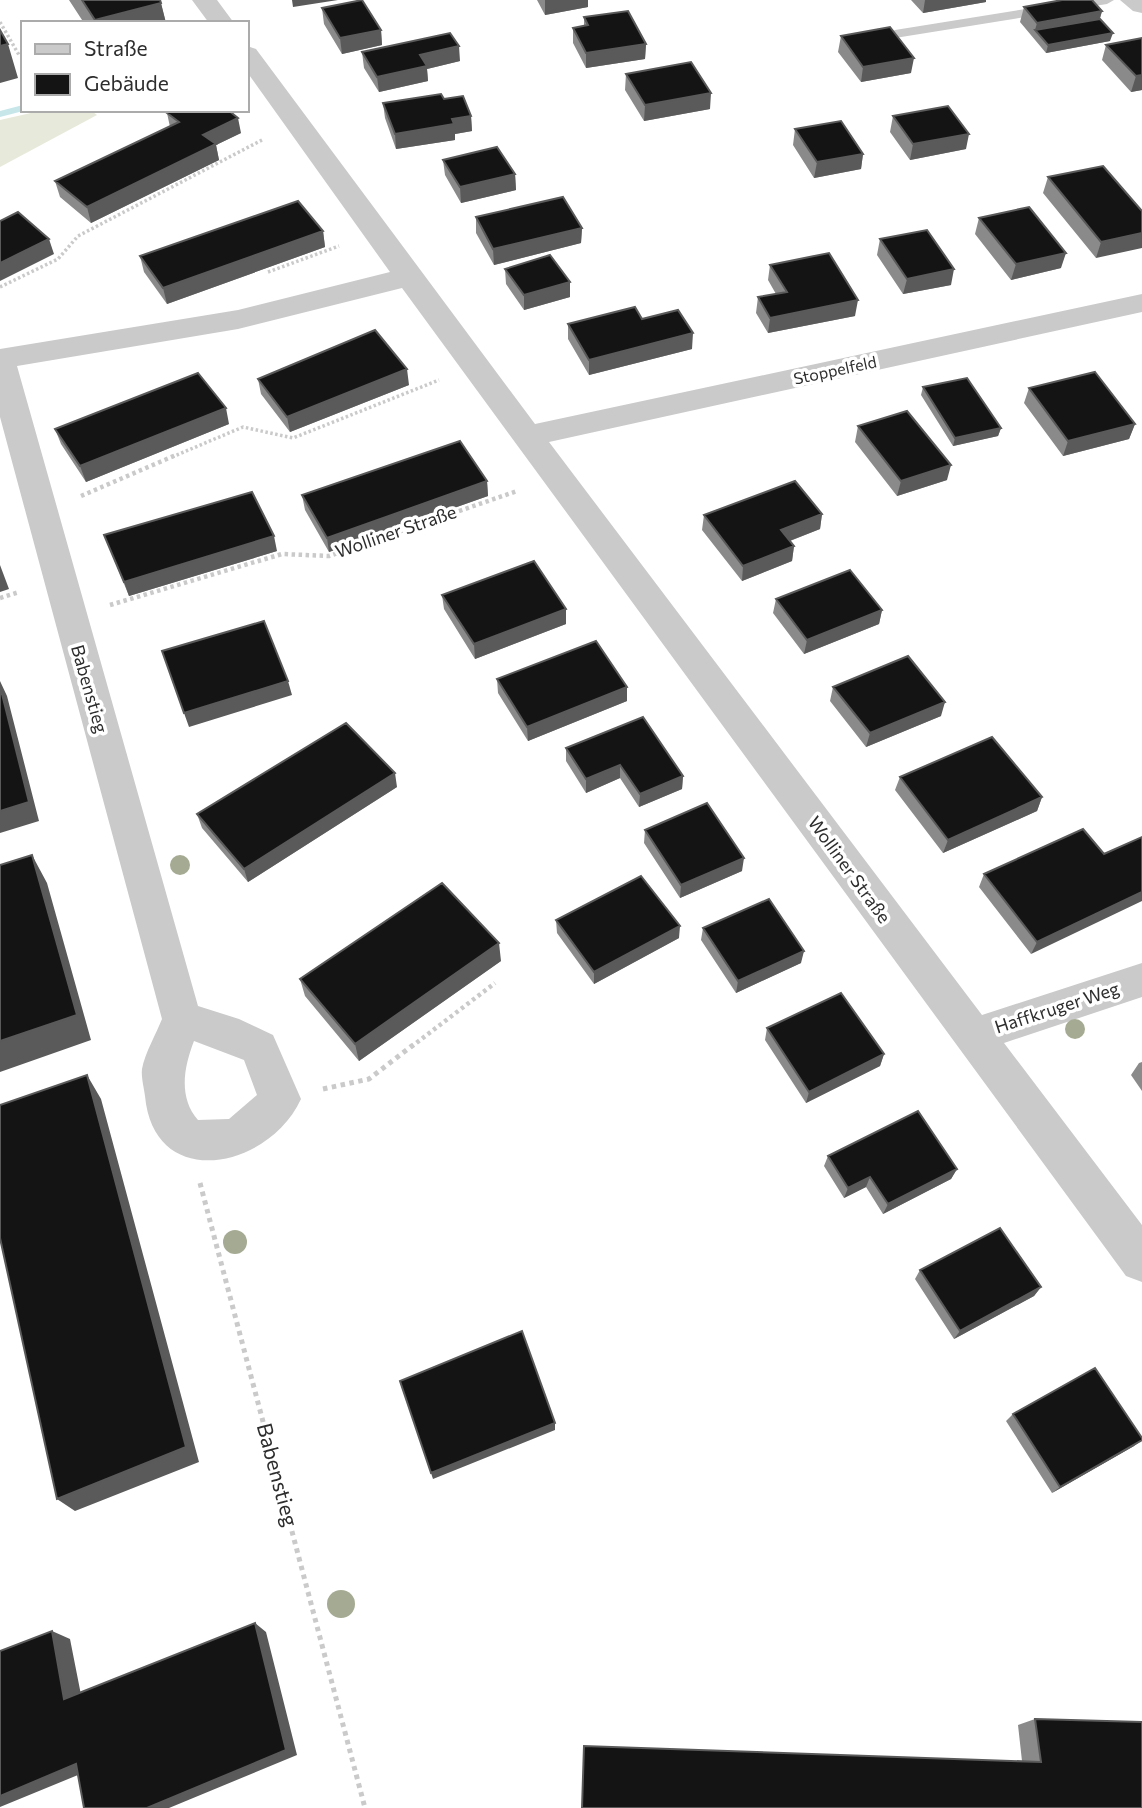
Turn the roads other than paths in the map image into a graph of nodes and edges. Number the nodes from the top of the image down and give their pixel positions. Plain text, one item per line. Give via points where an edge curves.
1 (204, 0) edge
2 (1107, 0) edge
3 (1132, 0) edge
4 (1142, 6) edge
5 (220, 21) edge
6 (895, 34) edge
7 (248, 55) edge
8 (409, 276) junction
9 (1142, 303) edge
10 (0, 359) edge
11 (528, 436) junction
12 (1142, 980) edge
13 (182, 1019) junction
14 (972, 1036) junction
15 (1142, 1261) edge

1 - 5 street
2 - 6 lane
3 - 4 street
7 - 8 street, Wolliner Straße
8 - 10 street, Babenstieg via 352,294 182,329
8 - 11 street, Wolliner Straße
9 - 11 street, Stoppelfeld
10 - 13 street, Babenstieg
11 - 14 street, Wolliner Straße
12 - 14 street, Haffkruger Weg
13 - 13 street via 163,1069 168,1117 187,1139 216,1143 257,1127 280,1099 259,1048 225,1031
14 - 15 street, Wolliner Straße

